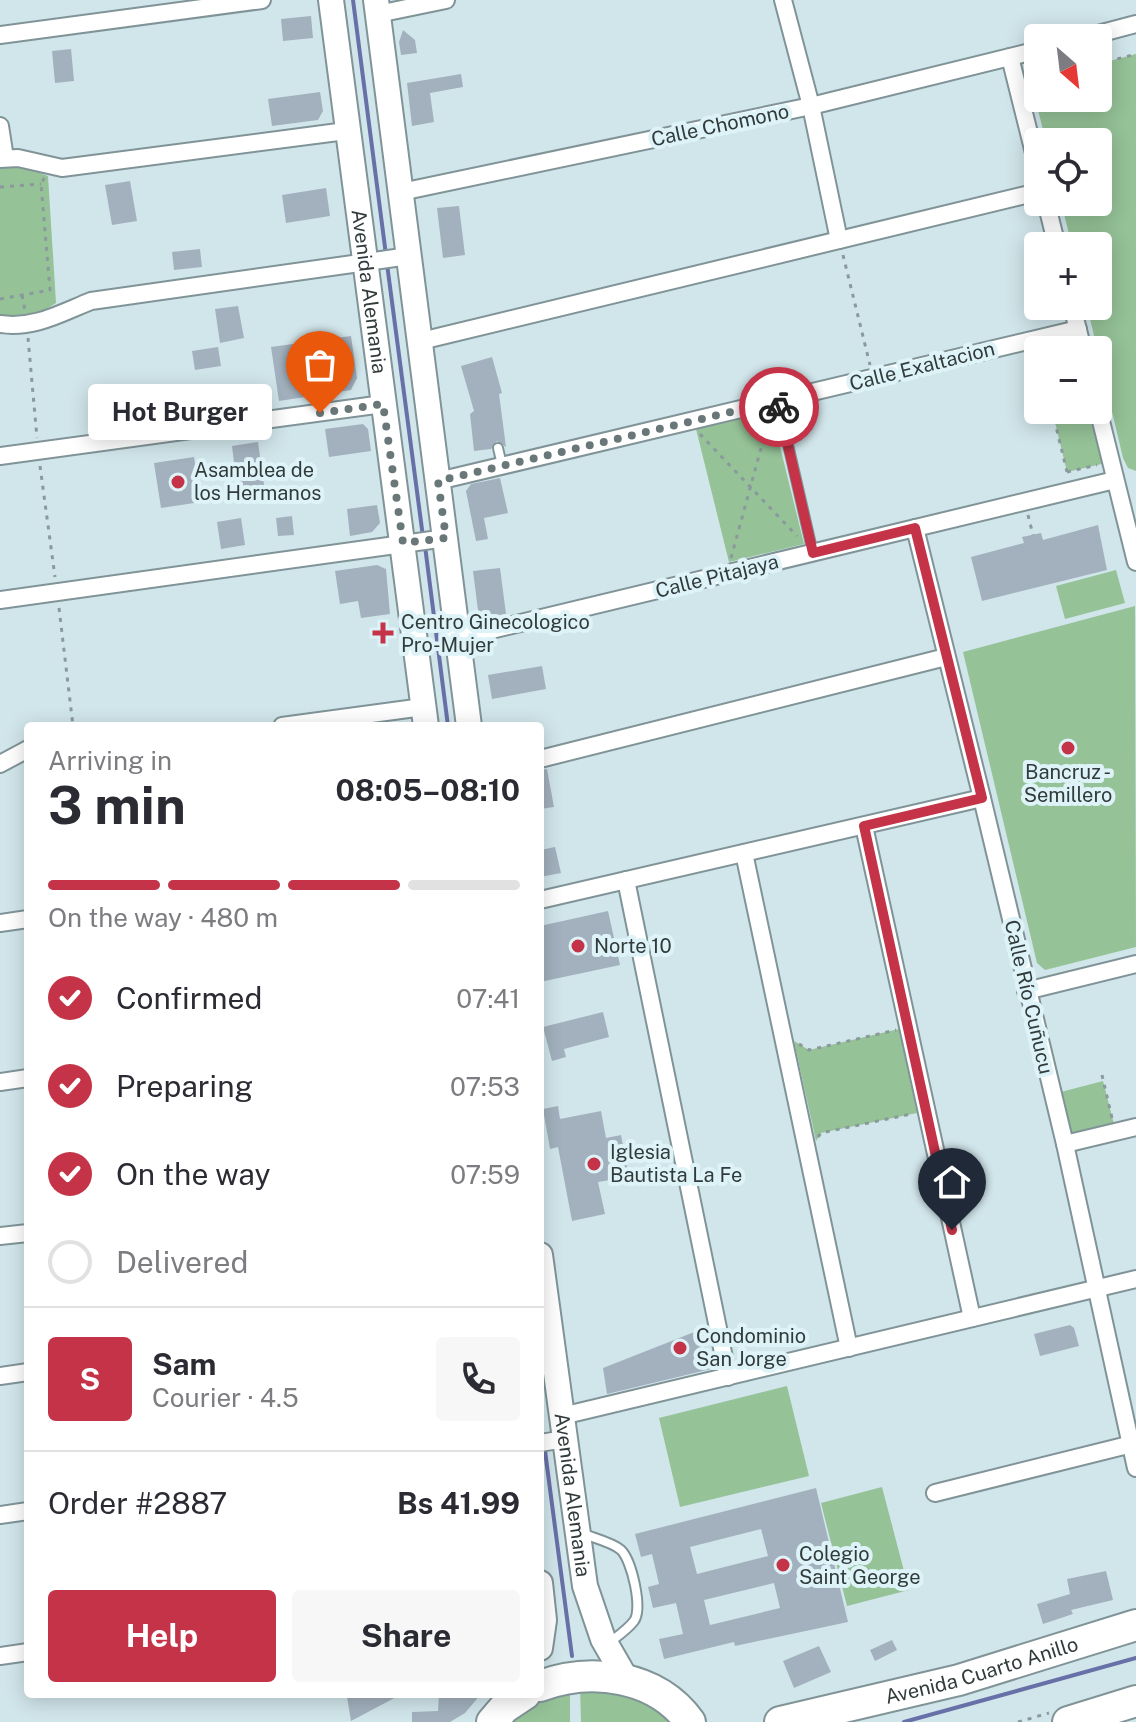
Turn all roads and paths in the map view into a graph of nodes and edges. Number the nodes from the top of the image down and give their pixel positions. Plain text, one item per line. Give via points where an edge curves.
1 (262, 0) edge
2 (331, 0) edge
3 (446, 0) edge
4 (783, 0) edge
5 (377, 7) edge
6 (1136, 24) edge
7 (1112, 30) edge
8 (0, 35) edge
9 (1024, 54) edge
10 (1136, 54) edge
11 (1010, 57) junction
12 (1112, 60) edge
13 (811, 106) junction
14 (0, 126) edge
15 (1028, 128) edge
16 (346, 131) junction
17 (3, 158) edge
18 (50, 167) junction
19 (41, 184) junction
20 (0, 187) edge
21 (401, 192) junction
22 (1024, 195) edge
23 (839, 240) junction
24 (403, 256) junction
25 (371, 261) junction
26 (22, 295) junction
27 (0, 299) edge
28 (1076, 320) edge
29 (0, 324) edge
30 (27, 325) junction
31 (1078, 329) junction
32 (1080, 336) edge
33 (421, 341) junction
34 (873, 377) junction
35 (778, 401) junction
36 (383, 404) junction
37 (694, 421) junction
38 (1055, 424) edge
39 (1102, 424) edge
40 (498, 448) dead end
41 (38, 450) junction
42 (0, 456) edge
43 (502, 465) junction
44 (1115, 480) junction
45 (438, 481) junction
46 (750, 486) junction
47 (1071, 490) junction
48 (1025, 501) junction
49 (1129, 504) edge
50 (915, 528) junction
51 (1033, 535) dead end
52 (441, 539) junction
53 (410, 542) junction
54 (813, 553) junction
55 (1136, 562) edge
56 (732, 573) junction
57 (57, 592) junction
58 (0, 600) edge
59 (458, 638) junction
60 (946, 657) junction
61 (424, 716) edge
62 (73, 722) edge
63 (339, 722) edge
64 (468, 722) edge
65 (24, 751) edge
66 (544, 758) edge
67 (0, 764) edge
68 (982, 798) junction
69 (864, 826) junction
70 (744, 853) junction
71 (626, 880) junction
72 (544, 899) edge
73 (24, 920) edge
74 (0, 923) edge
75 (1136, 964) edge
76 (1026, 991) junction
77 (908, 1028) junction
78 (784, 1042) junction
79 (1102, 1075) dead end
80 (24, 1079) edge
81 (0, 1082) edge
82 (926, 1111) junction
83 (1136, 1127) edge
84 (1116, 1132) junction
85 (805, 1142) junction
86 (1065, 1144) junction
87 (24, 1233) edge
88 (0, 1236) edge
89 (1136, 1279) edge
90 (544, 1287) edge
91 (1096, 1288) junction
92 (972, 1318) junction
93 (849, 1348) junction
94 (24, 1373) edge
95 (0, 1376) edge
96 (728, 1377) junction
97 (562, 1432) junction
98 (544, 1441) edge
99 (1133, 1444) edge
100 (1136, 1468) edge
101 (935, 1493) dead end
102 (24, 1512) edge
103 (0, 1515) edge
104 (576, 1531) junction
105 (1136, 1625) edge
106 (607, 1645) junction
107 (24, 1653) edge
108 (0, 1656) edge
109 (626, 1679) junction
110 (544, 1685) edge
111 (665, 1698) junction
112 (1136, 1701) edge
113 (1085, 1720) edge
114 (690, 1722) edge
115 (717, 1722) edge
116 (780, 1722) edge

1 - 8 street
2 - 16 main road, Avenida Alemania
3 - 5 street
4 - 13 street
5 - 21 main road
6 - 7 street
9 - 11 street, Calle Chomono
10 - 12 path
11 - 13 street, Calle Chomono
11 - 15 street
13 - 21 street, Calle Chomono
13 - 23 street
14 - 17 street
16 - 18 street
16 - 25 main road, Avenida Alemania
17 - 18 street
18 - 19 path
19 - 20 path
19 - 26 path via 50,290
21 - 24 main road
22 - 23 street
23 - 33 street
23 - 34 path
24 - 25 street
24 - 33 main road
25 - 30 street via 91,301
25 - 36 main road, Avenida Alemania
26 - 27 path
26 - 30 path
28 - 31 street
29 - 30 street
30 - 41 path
31 - 32 street
31 - 34 street, Calle Exaltacion
33 - 45 main road
34 - 35 street, Calle Exaltacion
35 - 37 street, Calle Exaltacion
35 - 46 path
35 - 54 lane
36 - 41 street
36 - 53 main road, Avenida Alemania
37 - 43 street, Calle Exaltacion
37 - 46 path
38 - 47 path
39 - 44 street
40 - 43 lane
41 - 42 street
41 - 57 path
43 - 45 street, Calle Exaltacion
44 - 47 street, Calle Pitajaya
44 - 49 street
45 - 52 main road
46 - 54 path
46 - 56 path via 729,562
47 - 48 street, Calle Pitajaya
48 - 50 street, Calle Pitajaya
48 - 51 path
49 - 55 street
50 - 54 street, Calle Pitajaya
50 - 60 street, Calle Río Cuñucu
52 - 53 street
52 - 59 main road
53 - 57 street
53 - 61 main road, Avenida Alemania
54 - 56 street, Calle Pitajaya
56 - 59 street, Calle Pitajaya
57 - 58 street
57 - 62 path
59 - 64 main road
60 - 66 street
60 - 68 street, Calle Río Cuñucu
61 - 63 street
65 - 67 street
68 - 69 street
68 - 76 street, Calle Río Cuñucu
69 - 70 street
69 - 77 street
70 - 71 street
70 - 78 street
71 - 72 street
71 - 96 street
73 - 74 street
75 - 76 street
76 - 86 street, Calle Río Cuñucu
77 - 78 path via 809,1050 794,1041
77 - 82 street
78 - 85 street
79 - 84 path
80 - 81 street
82 - 85 path via 821,1133 816,1141
82 - 92 street
83 - 84 street
84 - 86 street
85 - 93 street
86 - 91 street, Calle Río Cuñucu
87 - 88 street
89 - 91 street
90 - 97 main road, Avenida Alemania
91 - 92 street
91 - 99 street, Calle Río Cuñucu
92 - 93 street
93 - 96 street
94 - 95 street
96 - 97 street
97 - 98 street
97 - 104 main road, Avenida Alemania
99 - 100 street, Calle Río Cuñucu
99 - 101 street
102 - 103 street
104 - 106 main road, Avenida Alemania via 592,1612
104 - 106 lane via 619,1548 628,1561 638,1613
105 - 116 highway, Avenida Cuarto Anillo via 959,1680
106 - 109 main road, Avenida Alemania
107 - 108 street
109 - 110 highway via 594,1675
109 - 111 highway
111 - 114 highway
111 - 115 highway
112 - 113 highway

